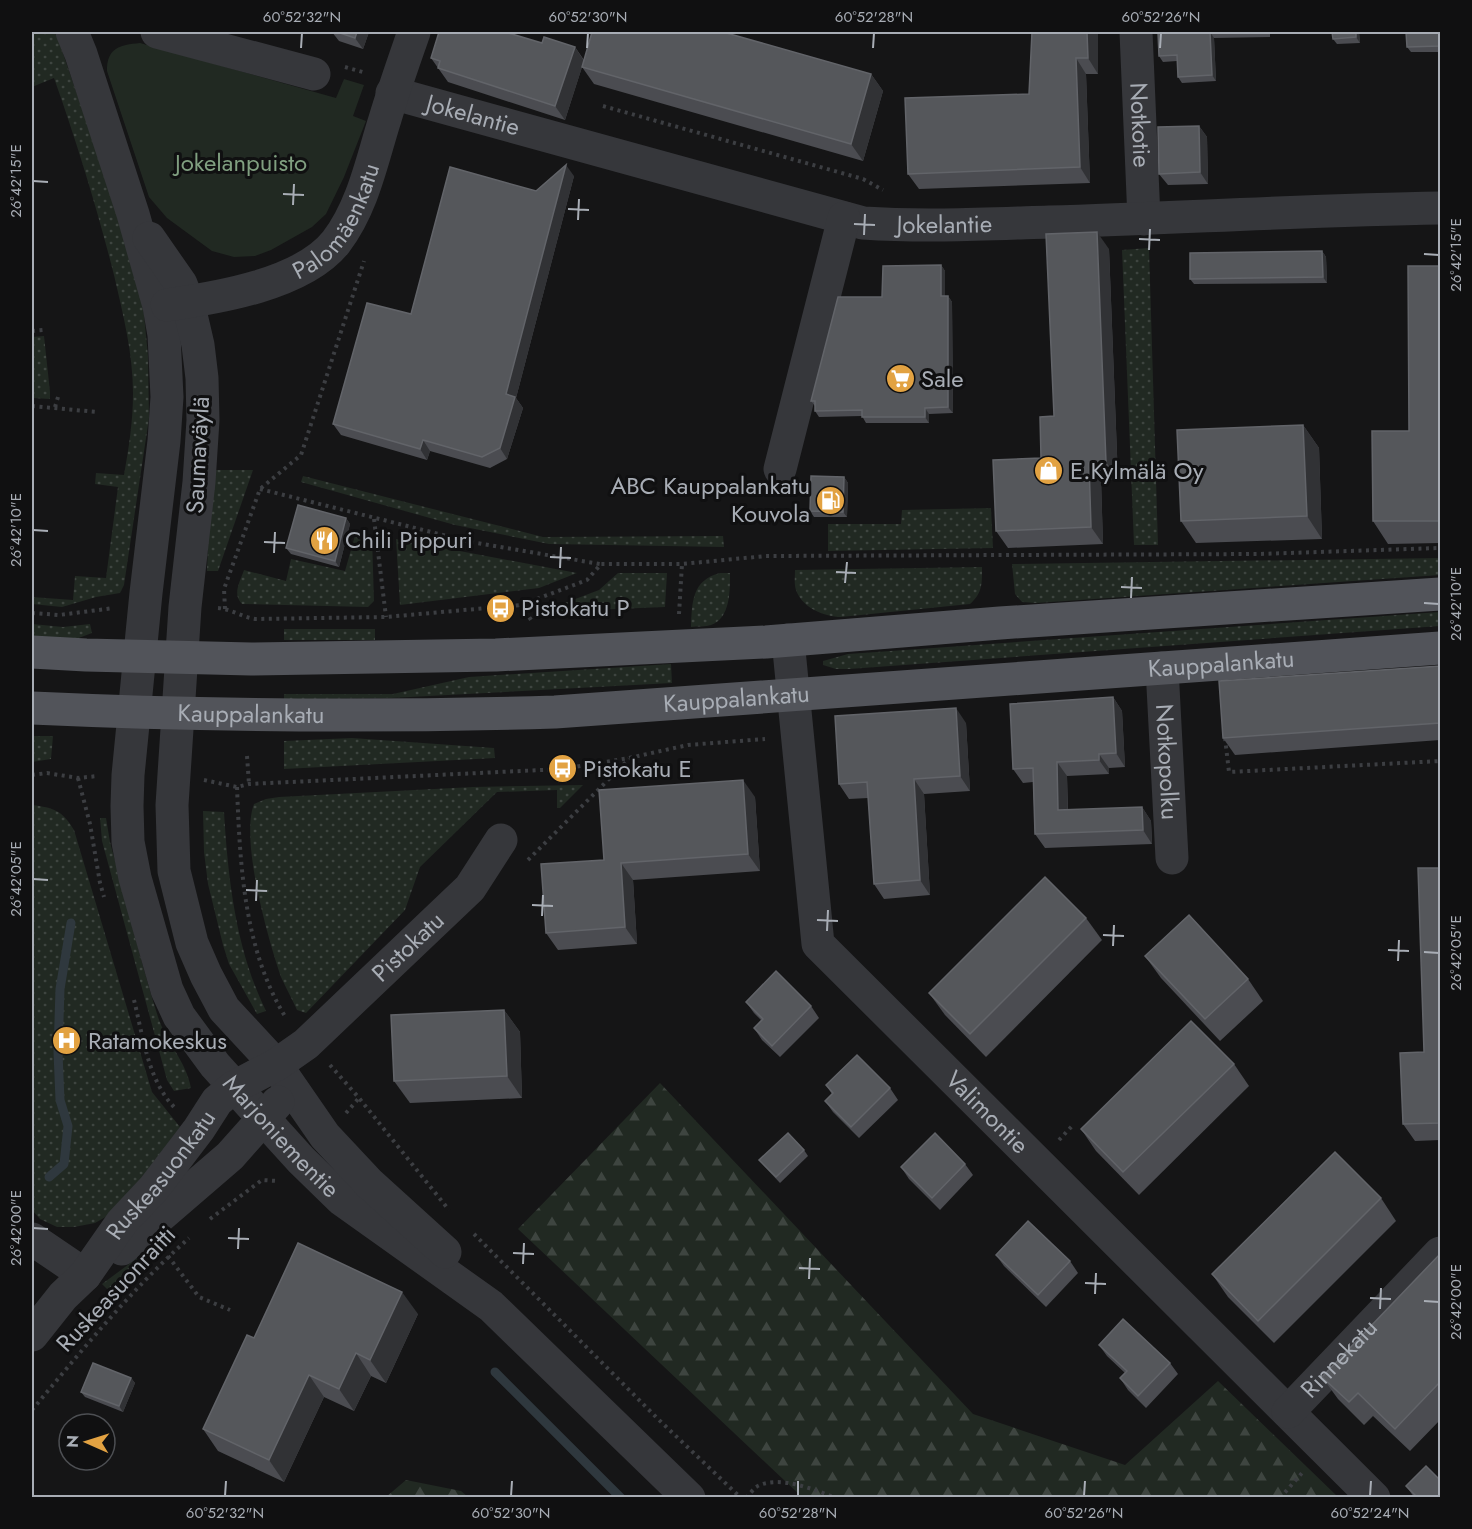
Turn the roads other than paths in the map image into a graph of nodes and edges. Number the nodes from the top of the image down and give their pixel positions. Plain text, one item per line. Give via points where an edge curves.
1 (158, 32) edge
2 (414, 32) edge
3 (1136, 32) edge
4 (82, 35) edge
5 (314, 74) road end
6 (382, 84) junction
7 (1440, 208) edge
8 (844, 218) junction
9 (1144, 219) junction
10 (174, 304) junction
11 (780, 469) dead end
12 (1440, 594) edge
13 (788, 640) junction
14 (1440, 648) edge
15 (32, 652) edge
16 (140, 657) junction
17 (182, 658) junction
18 (1162, 668) junction
19 (793, 695) junction
20 (32, 708) edge
21 (134, 711) junction
22 (179, 713) junction
23 (501, 840) dead end
24 (1172, 858) dead end
25 (283, 1075) junction
26 (234, 1087) junction
27 (264, 1119) junction
28 (32, 1239) edge
29 (1440, 1253) edge
30 (85, 1275) junction
31 (491, 1306) junction
32 (32, 1335) edge
33 (1288, 1412) junction
34 (689, 1497) edge
35 (1374, 1497) edge

1 - 5 street
2 - 6 street, Palomäenkatu
3 - 9 street, Notkotie
4 - 10 street, Saumaväylä via 133,214
6 - 8 street, Jokelantie
6 - 10 street, Palomäenkatu via 364,188 335,243 285,277 254,288
7 - 9 street, Jokelantie
8 - 9 street, Jokelantie via 902,226
8 - 11 street
10 - 16 street, Saumaväylä via 166,355 164,441
10 - 17 street, Saumaväylä via 198,345 203,420
12 - 13 main road
13 - 17 main road via 484,655
13 - 19 street, Valimontie
14 - 18 main road, Kauppalankatu
15 - 16 main road
16 - 17 main road
16 - 21 street, Marjoniementie
17 - 22 street, Saumaväylä
18 - 19 main road, Kauppalankatu
18 - 24 street, Notkopolku
19 - 22 main road, Kauppalankatu via 555,712
19 - 33 street, Valimontie via 818,944
20 - 21 main road, Kauppalankatu
21 - 22 main road, Kauppalankatu
21 - 26 street, Marjoniementie via 127,806 135,878 157,959 179,1016
22 - 25 street, Marjoniementie via 172,805 174,871 192,943 224,1009
23 - 25 street, Pistokatu via 470,888 307,1042
25 - 26 street, Ruskeasuonkatu
25 - 27 street, Pistokatu
25 - 31 street, Marjoniementie via 326,1136 369,1183 467,1272
26 - 27 street, Marjoniementie
26 - 30 street, Ruskeasuonkatu via 216,1101 180,1155 122,1222
27 - 30 street, Ruskeasuonkatu via 230,1156 131,1243
27 - 31 street, Marjoniementie via 341,1199
28 - 30 street
29 - 33 street, Rinnekatu
30 - 32 street, Ruskeasuonkatu
31 - 34 street, Marjoniementie
33 - 35 street, Valimontie

